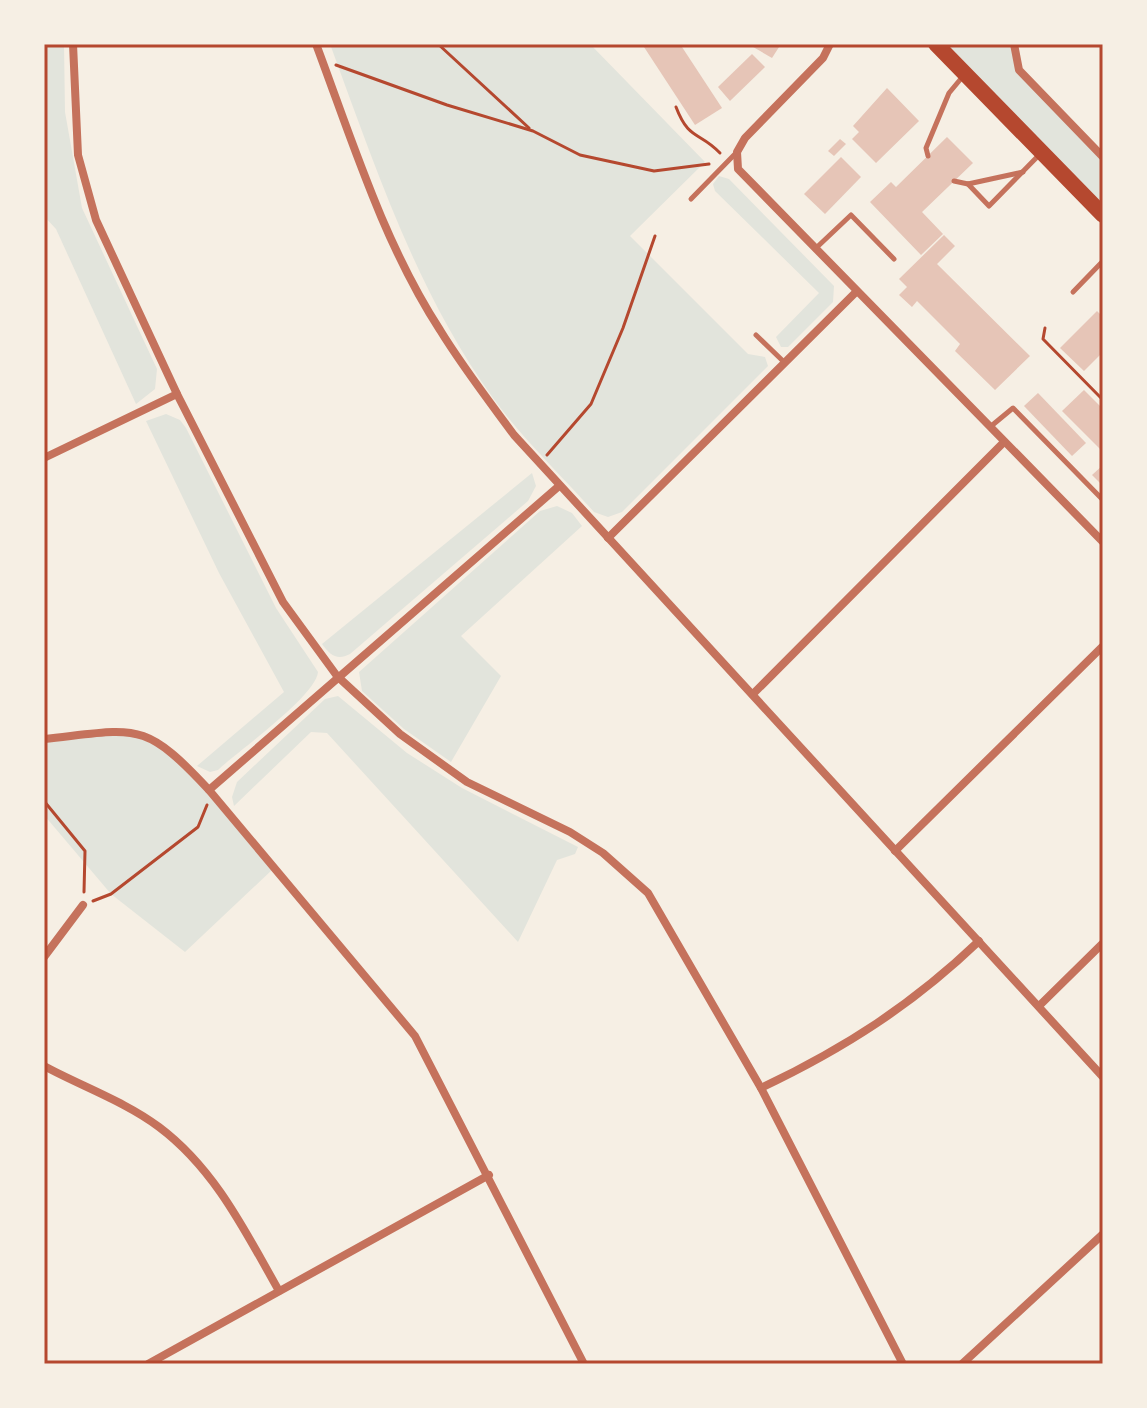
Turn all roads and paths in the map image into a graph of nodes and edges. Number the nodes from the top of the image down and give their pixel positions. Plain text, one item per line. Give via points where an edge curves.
1 (73, 44) edge
2 (316, 44) edge
3 (438, 44) edge
4 (830, 44) edge
5 (936, 44) edge
6 (1014, 44) edge
7 (323, 61) junction
8 (964, 74) junction
9 (676, 107) dead end
10 (533, 131) junction
11 (737, 152) junction
12 (1040, 153) junction
13 (928, 156) dead end
14 (1103, 157) edge
15 (729, 161) junction
16 (1023, 172) junction
17 (954, 181) dead end
18 (968, 184) junction
19 (691, 199) dead end
20 (1103, 215) edge
21 (655, 236) dead end
22 (815, 250) junction
23 (894, 259) dead end
24 (1103, 261) edge
25 (856, 292) junction
26 (1073, 292) dead end
27 (1045, 328) dead end
28 (756, 335) dead end
29 (785, 363) junction
30 (177, 394) junction
31 (1103, 400) edge
32 (990, 427) junction
33 (1004, 442) junction
34 (44, 458) edge
35 (539, 463) junction
36 (559, 486) junction
37 (1103, 500) edge
38 (608, 538) junction
39 (1103, 542) edge
40 (1103, 646) edge
41 (337, 676) junction
42 (753, 694) junction
43 (44, 739) edge
44 (209, 790) junction
45 (44, 801) edge
46 (895, 851) junction
47 (83, 905) junction
48 (979, 941) junction
49 (1103, 943) edge
50 (44, 957) edge
51 (1039, 1006) junction
52 (44, 1066) edge
53 (1103, 1077) edge
54 (761, 1088) junction
55 (489, 1175) junction
56 (1103, 1234) edge
57 (279, 1291) junction
58 (148, 1364) edge
59 (584, 1364) edge
60 (903, 1364) edge
61 (962, 1364) edge

1 - 30 street via 74,118 88,196
2 - 7 street
3 - 10 path
4 - 11 street
5 - 8 main road
6 - 14 street via 1019,70
7 - 10 path
7 - 35 street via 375,198 439,329
8 - 12 main road
8 - 13 lane via 949,93 926,148
9 - 15 path via 693,137 713,145
10 - 15 path via 580,155 654,171
11 - 15 lane
11 - 22 street via 743,177
12 - 16 lane
12 - 20 main road
15 - 19 lane
16 - 18 lane
16 - 18 lane via 989,206
17 - 18 lane
21 - 35 path via 591,404
22 - 23 lane via 851,215
22 - 25 street
24 - 26 lane
25 - 29 street
25 - 32 street
27 - 31 path via 1043,339
28 - 29 lane
29 - 38 street
30 - 34 street
30 - 41 street via 283,602
32 - 33 street
32 - 37 lane via 1013,408
33 - 39 street
33 - 42 street
35 - 36 street
36 - 38 street
36 - 41 street
38 - 42 street
40 - 46 street
41 - 44 street
41 - 54 street via 447,769 570,832 631,876 663,913
42 - 46 street
43 - 44 street via 145,735 174,752
44 - 47 path via 198,827 111,894
44 - 55 street via 403,1017
45 - 47 path via 85,851
46 - 48 street
47 - 50 street
48 - 51 street
48 - 54 street via 894,1015 824,1058
49 - 51 street
51 - 53 street
52 - 57 street via 147,1119 201,1165
54 - 60 street
55 - 57 street
55 - 59 street
56 - 61 street
57 - 58 street

